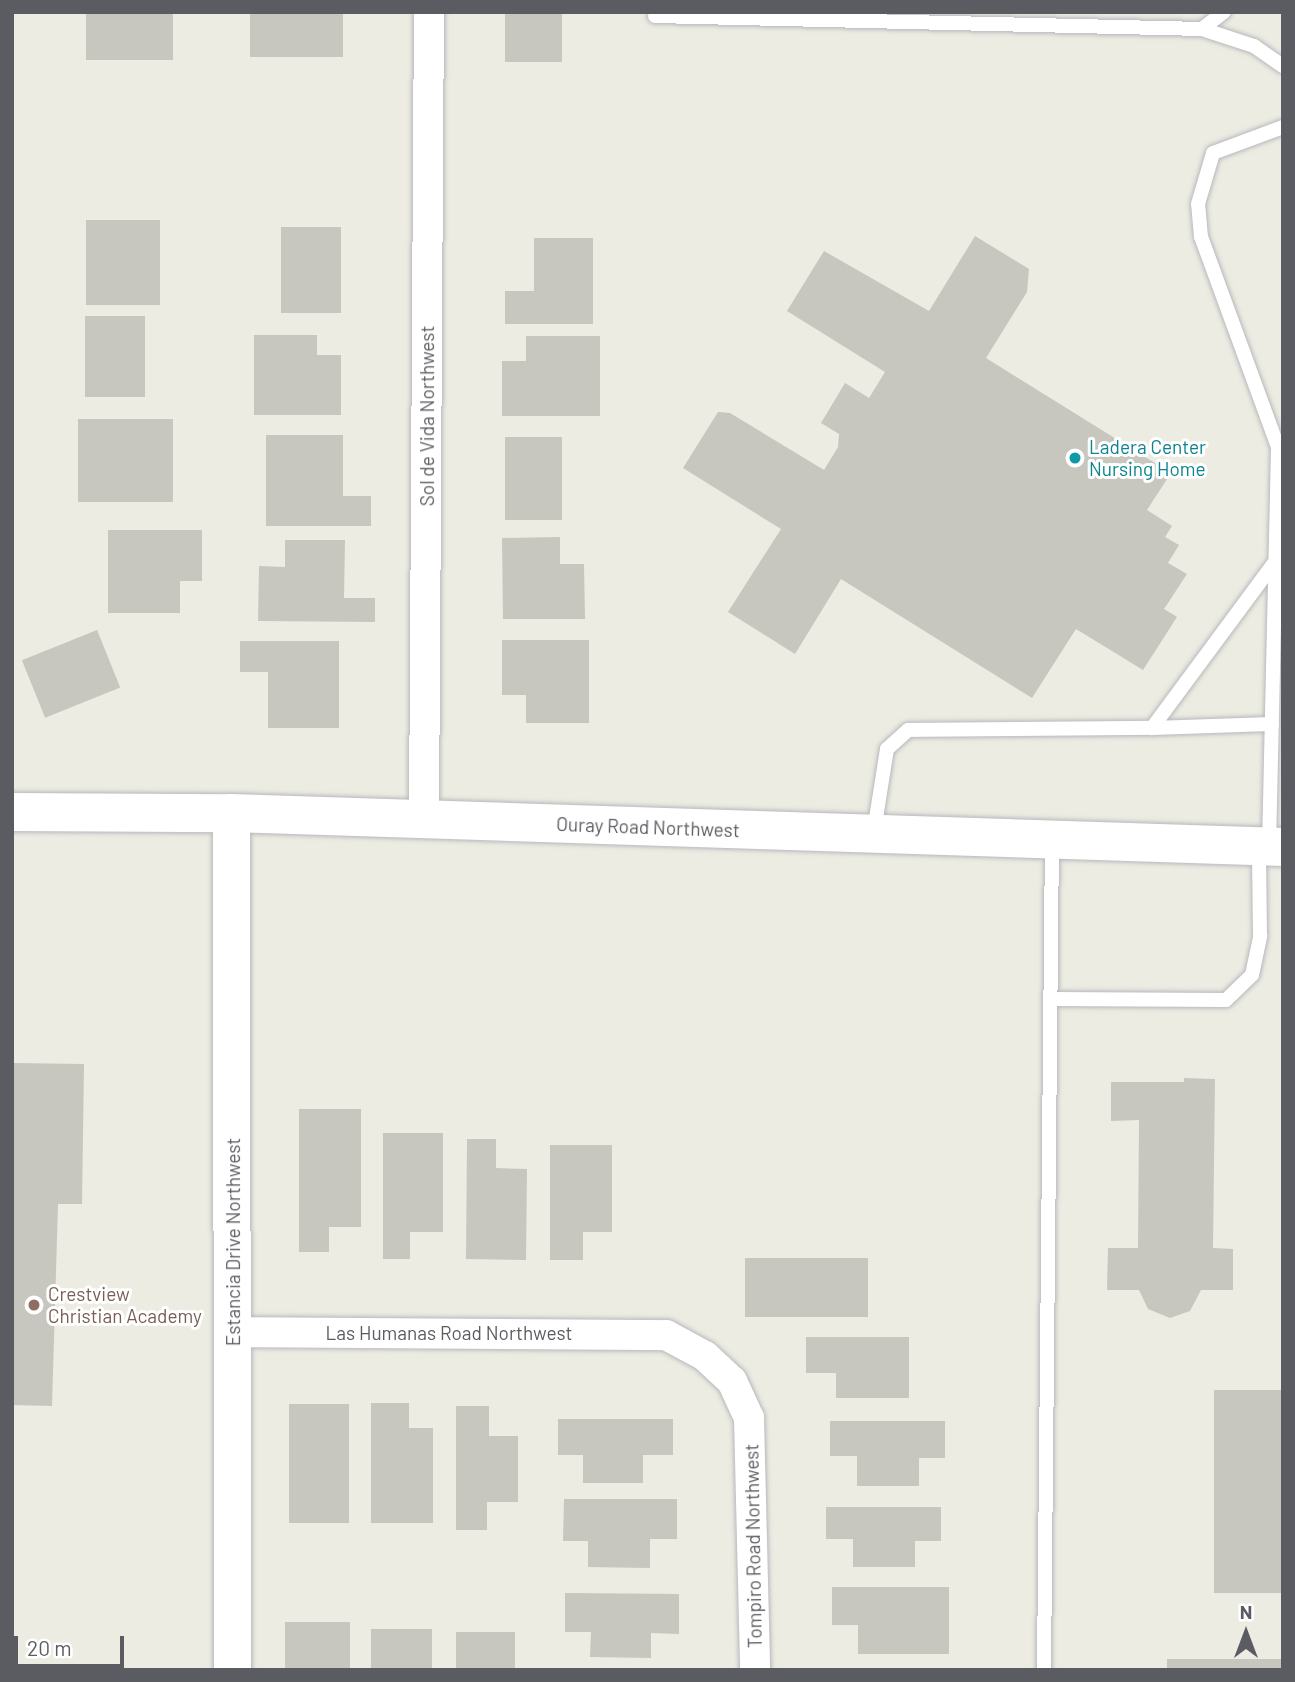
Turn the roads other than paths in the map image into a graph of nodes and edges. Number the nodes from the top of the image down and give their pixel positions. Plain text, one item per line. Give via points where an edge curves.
1 (429, 12) edge
2 (1224, 12) edge
3 (655, 16) dead end
4 (890, 17) edge
5 (1008, 19) edge
6 (1202, 29) junction
7 (1283, 66) edge
8 (1283, 127) edge
9 (1280, 487) edge
10 (1275, 562) junction
11 (1272, 724) junction
12 (1152, 728) junction
13 (12, 812) edge
14 (231, 813) junction
15 (424, 820) junction
16 (874, 834) junction
17 (1052, 840) junction
18 (1270, 847) edge
19 (1052, 999) junction
20 (233, 1332) junction
21 (666, 1335) joint
22 (232, 1670) edge
23 (755, 1670) edge
24 (1044, 1670) edge

1 - 15 street, Sol de Vida Northwest
2 - 6 lane
3 - 4 lane
4 - 5 lane
5 - 6 lane
6 - 7 lane via 1254,46
8 - 9 lane via 1213,153 1198,204 1200,237 1278,447
9 - 10 lane
10 - 11 lane
10 - 12 lane
11 - 12 lane
11 - 18 lane
12 - 16 lane via 908,730 887,749
13 - 14 main road, Ouray Road Northwest
14 - 15 main road, Ouray Road Northwest
14 - 20 street, Estancia Drive Northwest
15 - 16 main road, Ouray Road Northwest
16 - 17 main road, Ouray Road Northwest
17 - 18 main road, Ouray Road Northwest
17 - 19 lane
18 - 19 lane via 1252,975 1226,1000
19 - 24 lane
20 - 21 street, Las Humanas Road Northwest
20 - 22 street, Estancia Drive Northwest
21 - 23 street, Tompiro Road Northwest via 705,1356 732,1381 749,1418

